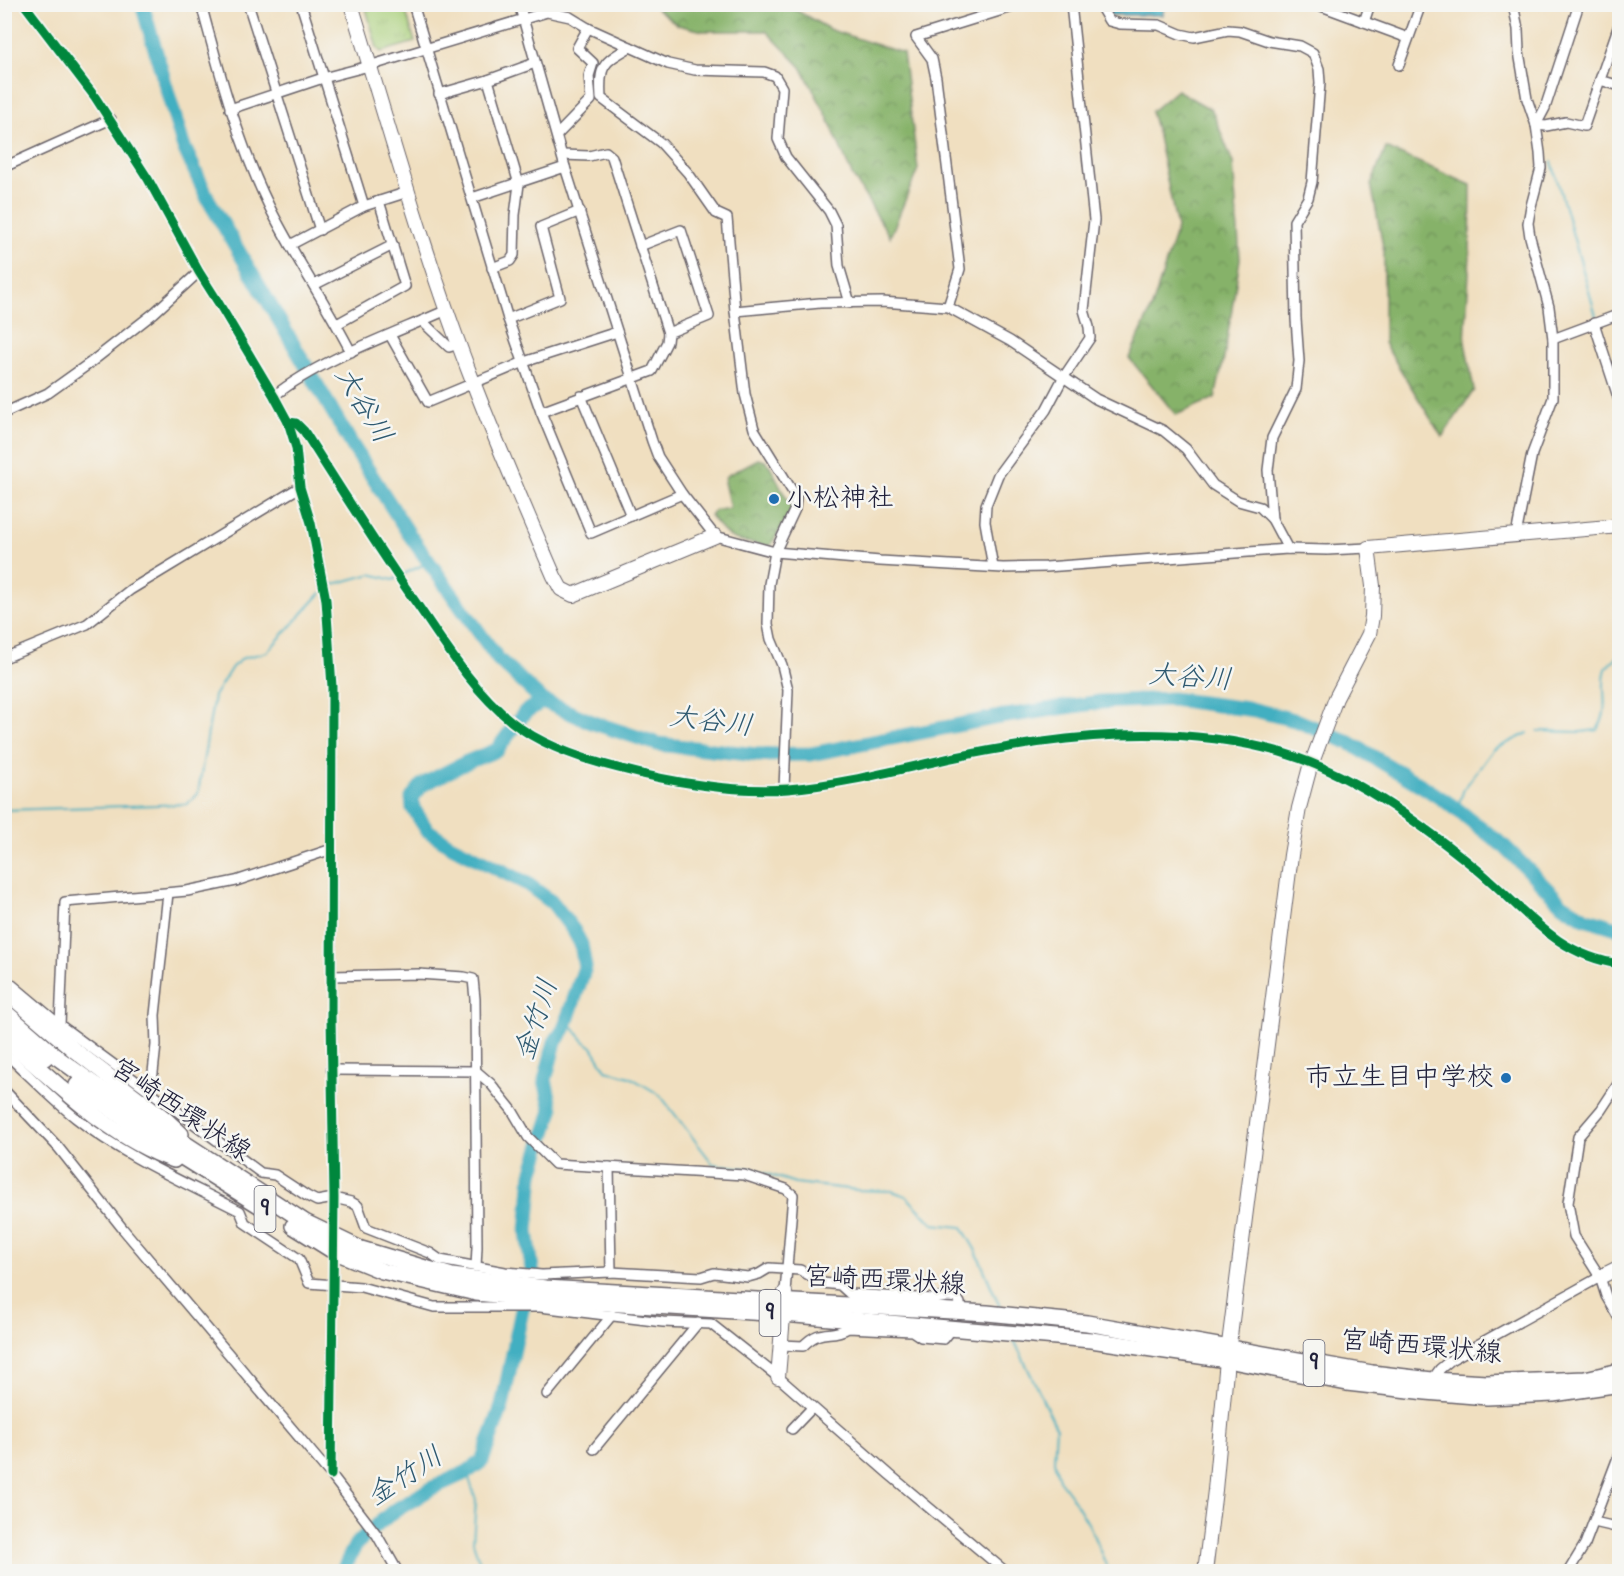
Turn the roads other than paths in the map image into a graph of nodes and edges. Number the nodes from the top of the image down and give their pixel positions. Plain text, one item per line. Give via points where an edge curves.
1 (24, 4) edge
2 (201, 4) edge
3 (248, 4) edge
4 (301, 4) edge
5 (351, 4) edge
6 (413, 4) edge
7 (519, 4) edge
8 (1022, 4) edge
9 (1071, 4) edge
10 (1099, 4) edge
11 (1370, 4) edge
12 (1421, 4) edge
13 (1513, 4) edge
14 (1579, 4) edge
15 (1316, 5) edge
16 (523, 18) junction
17 (1364, 22) junction
18 (1620, 22) edge
19 (588, 28) junction
20 (1408, 38) junction
21 (630, 47) junction
22 (427, 49) junction
23 (535, 63) junction
24 (1399, 65) dead end
25 (369, 66) junction
26 (323, 78) junction
27 (488, 80) junction
28 (1600, 80) junction
29 (1620, 86) edge
30 (276, 94) junction
31 (439, 94) junction
32 (230, 109) junction
33 (111, 120) junction
34 (1536, 125) junction
35 (557, 135) junction
36 (563, 155) junction
37 (565, 166) junction
38 (4, 167) edge
39 (519, 184) junction
40 (408, 192) junction
41 (472, 198) junction
42 (379, 201) junction
43 (364, 206) junction
44 (580, 211) junction
45 (320, 230) junction
46 (290, 245) junction
47 (393, 245) junction
48 (640, 246) junction
49 (492, 268) junction
50 (199, 273) junction
51 (314, 285) junction
52 (850, 303) junction
53 (948, 307) junction
54 (447, 310) junction
55 (735, 310) junction
56 (1620, 314) edge
57 (508, 319) junction
58 (422, 321) junction
59 (1594, 323) junction
60 (337, 324) junction
61 (617, 333) junction
62 (668, 333) junction
63 (390, 335) junction
64 (1553, 339) junction
65 (459, 344) junction
66 (351, 352) junction
67 (524, 362) junction
68 (1063, 378) junction
69 (632, 379) junction
70 (473, 384) junction
71 (274, 396) junction
72 (581, 396) junction
73 (1620, 403) edge
74 (541, 412) junction
75 (4, 414) edge
76 (288, 422) junction
77 (300, 487) junction
78 (682, 494) junction
79 (631, 516) junction
80 (1272, 519) junction
81 (1620, 526) edge
82 (1516, 535) junction
83 (715, 536) junction
84 (1368, 548) junction
85 (1288, 549) junction
86 (774, 552) junction
87 (993, 567) junction
88 (4, 658) edge
89 (1312, 760) junction
90 (784, 787) junction
91 (332, 849) junction
92 (168, 893) junction
93 (1620, 963) edge
94 (332, 976) junction
95 (4, 978) edge
96 (4, 990) edge
97 (4, 1011) edge
98 (60, 1025) junction
99 (4, 1026) edge
100 (4, 1038) edge
101 (4, 1052) edge
102 (56, 1061) junction
103 (331, 1070) junction
104 (476, 1071) junction
105 (1620, 1081) edge
106 (4, 1090) edge
107 (151, 1091) junction
108 (206, 1166) junction
109 (609, 1167) junction
110 (334, 1198) junction
111 (333, 1244) junction
112 (476, 1267) junction
113 (1620, 1267) edge
114 (787, 1270) junction
115 (611, 1272) junction
116 (1600, 1277) junction
117 (333, 1284) junction
118 (503, 1289) junction
119 (542, 1292) junction
120 (784, 1302) junction
121 (960, 1312) junction
122 (612, 1315) junction
123 (1620, 1320) edge
124 (699, 1323) junction
125 (952, 1329) junction
126 (781, 1345) junction
127 (1228, 1354) junction
128 (1620, 1371) edge
129 (778, 1377) junction
130 (1432, 1380) junction
131 (1620, 1384) edge
132 (547, 1394) dead end
133 (813, 1408) junction
134 (792, 1429) dead end
135 (594, 1449) dead end
136 (1620, 1452) edge
137 (331, 1475) junction
138 (1594, 1522) junction
139 (1620, 1528) edge
140 (398, 1572) edge
141 (1006, 1572) edge
142 (1205, 1572) edge
143 (1568, 1572) edge

1 - 33 street
2 - 32 street
3 - 30 street
4 - 26 street
5 - 25 street
6 - 22 street
7 - 16 street
8 - 53 street via 916,37 932,59 936,78 960,269
9 - 68 street via 1094,220 1084,310 1090,338
10 - 80 street via 1109,21 1120,24 1159,25 1194,37 1240,31 1300,46 1312,53 1319,69 1312,182 1308,198 1294,221 1299,361 1296,389 1272,438
11 - 17 street
12 - 20 street
13 - 34 street via 1525,89
14 - 34 street
15 - 17 street
16 - 19 street via 547,12 560,14
16 - 22 street
16 - 23 street
17 - 20 street
18 - 28 street
19 - 21 street
19 - 35 street via 577,48 593,63 591,100
20 - 24 street
21 - 52 street via 668,64 694,70 764,72 775,76 782,88 778,139 786,157 836,225 839,266
21 - 55 street via 608,60 599,76 601,98 661,143 716,213 727,218
22 - 25 street
22 - 31 street
23 - 27 street
23 - 35 street
25 - 26 street
25 - 40 street
26 - 30 street
26 - 43 street
27 - 31 street
27 - 39 street
28 - 29 street
28 - 34 street via 1584,126 1566,122
30 - 32 street
30 - 45 street
31 - 41 street
32 - 46 street via 249,162
33 - 38 street
33 - 50 street
34 - 64 street via 1541,168 1528,223 1549,306
35 - 36 street
36 - 37 street
36 - 48 street via 606,152 612,157
37 - 39 street
37 - 44 street
39 - 41 street
39 - 49 street via 514,255 510,261
40 - 42 street
40 - 54 street
41 - 49 street
42 - 43 street
42 - 47 street
43 - 45 street
44 - 57 street via 541,227 560,298
44 - 61 street
45 - 46 street
46 - 51 street
47 - 51 street
47 - 60 street via 405,286
48 - 62 street
48 - 62 street via 681,230 709,316
49 - 57 street
50 - 71 street
50 - 75 street via 90,363 48,393
51 - 60 street
52 - 53 street
52 - 55 street
53 - 68 street via 1010,341
54 - 58 street
54 - 65 street
55 - 86 street via 745,394 754,429 796,497 795,509
56 - 59 street
57 - 67 street
58 - 63 street
58 - 65 street via 449,347
59 - 64 street
59 - 73 street
60 - 66 street
61 - 67 street
61 - 69 street
62 - 69 street via 652,372
63 - 66 street
63 - 70 street via 428,402
64 - 82 street via 1553,398 1532,454
65 - 70 street
66 - 71 street
67 - 70 street
67 - 74 street
68 - 80 street via 1096,399 1164,431 1186,449 1214,485 1238,501 1260,507
68 - 87 street via 1046,410 999,475 986,505
69 - 72 street
69 - 78 street via 658,456
70 - 83 street via 561,588 573,595
71 - 76 street
72 - 74 street
72 - 79 street
74 - 79 street via 591,534
76 - 77 street via 296,448
76 - 90 street via 296,423 304,432 461,669 512,722 583,759 632,772 680,783
77 - 88 street via 130,590 87,624
77 - 91 street via 326,600 332,687
78 - 79 street
78 - 83 street
80 - 85 street
81 - 82 street
82 - 84 street
83 - 86 street
84 - 85 street
84 - 89 street via 1373,586 1369,634 1336,698
85 - 87 street via 1047,567
86 - 87 street
86 - 90 street via 768,624 788,690
89 - 90 street via 1196,736 1095,736 960,756 848,780
89 - 93 street via 1426,830 1477,869 1555,940 1580,953
89 - 127 street via 1292,855
91 - 92 street via 236,881
91 - 94 street
92 - 98 street via 65,902
92 - 107 street
94 - 103 street
94 - 104 street via 418,974 473,979
95 - 98 street
96 - 108 main road via 74,1050 165,1119
97 - 102 main road, 宮崎西環状線 / 9
98 - 107 street
99 - 102 main road, 宮崎西環状線 / 9
100 - 108 main road via 109,1127 153,1152
101 - 117 street via 75,1118 131,1155 240,1211 245,1223 299,1259 309,1283
102 - 108 main road, 宮崎西環状線 / 9
103 - 104 street
103 - 110 street
104 - 109 street via 512,1110 528,1137 555,1164
104 - 112 street
105 - 116 street via 1578,1137 1568,1203 1574,1236
106 - 137 street via 58,1147
107 - 110 street via 261,1173 275,1175 317,1200
108 - 111 main road, 宮崎西環状線 / 9 via 305,1222
109 - 114 street via 744,1175 786,1189 793,1195
109 - 115 street
110 - 111 street
110 - 112 street via 358,1206 366,1228 430,1252 440,1260
111 - 117 street
111 - 118 main road, 宮崎西環状線 / 9 via 382,1270 423,1281 476,1293
112 - 118 street
113 - 116 street
114 - 115 street via 769,1268 748,1277
114 - 120 street
114 - 121 street via 800,1270 823,1282 840,1285 850,1294 957,1298
115 - 119 street
116 - 123 street
116 - 130 street via 1452,1359
117 - 118 street via 361,1287 434,1307
117 - 137 street
118 - 119 main road, 宮崎西環状線 / 9
118 - 119 street
119 - 120 main road, 宮崎西環状線 / 9
119 - 122 street
120 - 121 main road, 宮崎西環状線 / 9
120 - 125 main road, 宮崎西環状線 / 9
120 - 126 street
121 - 127 main road, 宮崎西環状線 / 9 via 1087,1323
122 - 124 street
122 - 132 street
124 - 129 street via 711,1324
124 - 135 street
125 - 126 street via 944,1340 912,1332 848,1328 840,1333 822,1333 803,1346
125 - 127 main road, 宮崎西環状線 / 9
126 - 129 street
127 - 130 main road, 宮崎西環状線 / 9
127 - 131 main road, 宮崎西環状線 / 9 via 1347,1383 1487,1397 1553,1394
127 - 142 street
128 - 130 main road, 宮崎西環状線 / 9 via 1586,1379 1487,1383
129 - 133 street
133 - 134 street
133 - 141 street
136 - 138 street
137 - 140 street via 378,1535
138 - 139 street
138 - 143 street

